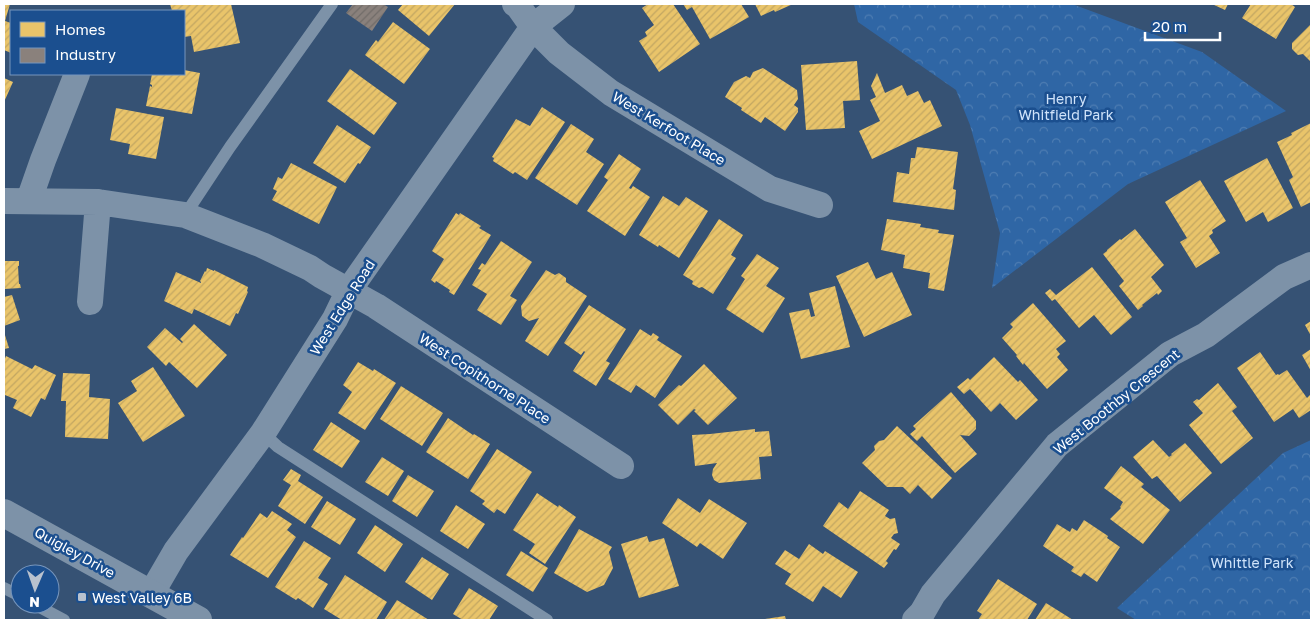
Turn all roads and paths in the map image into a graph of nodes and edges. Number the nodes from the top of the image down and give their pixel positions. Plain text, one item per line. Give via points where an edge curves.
1 (332, 4) edge
2 (515, 4) edge
3 (562, 4) edge
4 (533, 27) junction
5 (77, 75) edge
6 (29, 200) junction
7 (4, 201) edge
8 (98, 202) junction
9 (820, 205) dead end
10 (186, 215) junction
11 (1311, 265) edge
12 (349, 290) junction
13 (90, 302) dead end
14 (263, 433) junction
15 (621, 466) dead end
16 (4, 513) edge
17 (151, 594) junction
18 (53, 614) edge
19 (64, 620) edge
20 (198, 620) edge
21 (547, 620) edge
22 (915, 620) edge

1 - 10 lane via 230,147
2 - 4 street, West Kerfoot Place
3 - 4 street, West Edge Road
4 - 9 street, West Kerfoot Place via 559,54 611,93 770,189
4 - 12 street, West Edge Road
5 - 6 street
6 - 7 street, West Copithorne Place
6 - 8 street, West Copithorne Place
8 - 10 street, West Copithorne Place
8 - 13 street
10 - 12 street, West Copithorne Place via 262,245
11 - 22 street, West Boothby Crescent via 1284,277 1206,335 1170,354 1057,445
12 - 14 street, West Edge Road via 335,319
12 - 15 street, West Copithorne Place
14 - 17 street, West Edge Road via 176,551
14 - 21 lane via 278,447
16 - 17 street, Quigley Drive
17 - 20 street, Quigley Drive
18 - 19 lane

